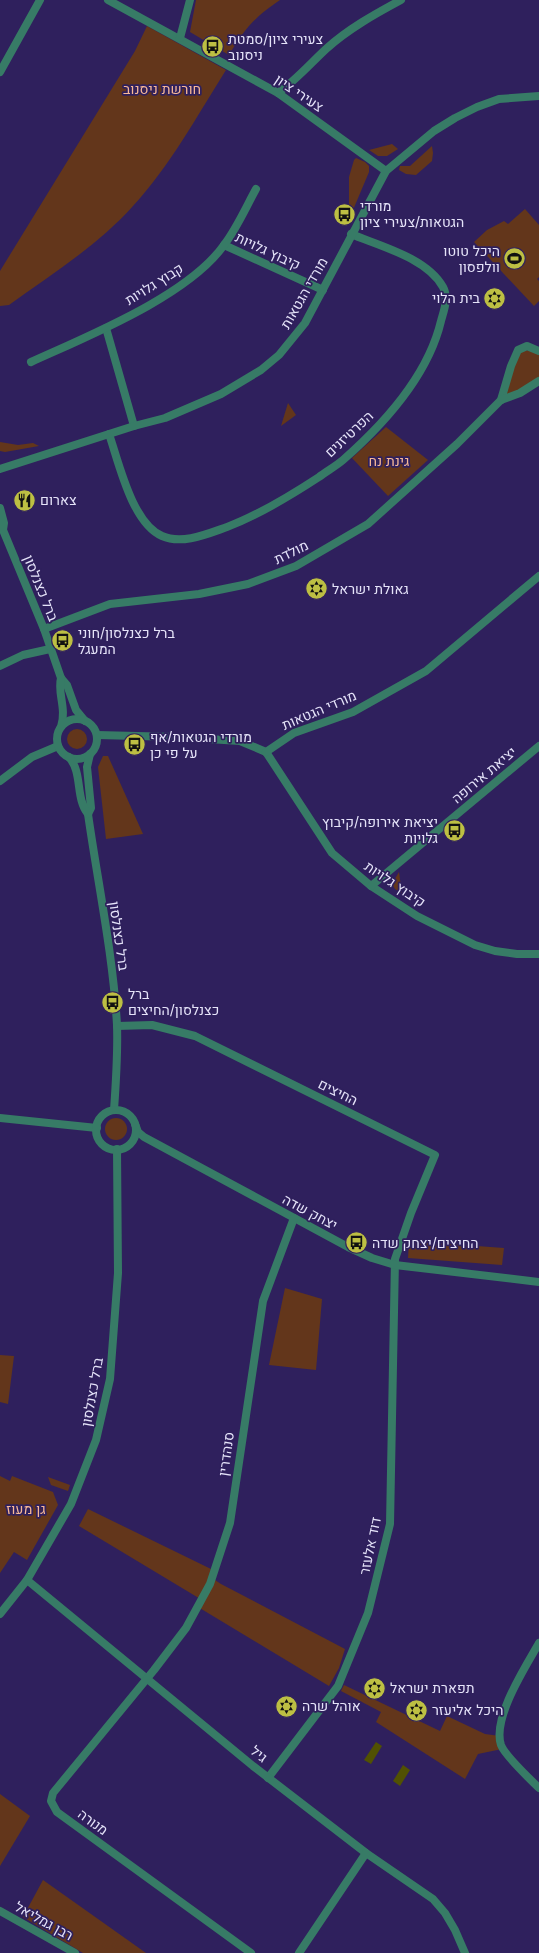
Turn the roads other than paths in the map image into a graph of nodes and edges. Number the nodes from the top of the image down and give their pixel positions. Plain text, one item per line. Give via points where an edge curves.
1 (40, 0) edge
2 (108, 0) edge
3 (190, 0) edge
4 (401, 0) edge
5 (180, 38) junction
6 (0, 72) edge
7 (278, 93) junction
8 (539, 96) edge
9 (386, 171) junction
10 (256, 189) dead end
11 (351, 234) junction
12 (224, 245) junction
13 (323, 290) junction
14 (106, 328) junction
15 (539, 351) edge
16 (31, 362) dead end
17 (539, 381) edge
18 (501, 400) junction
19 (134, 426) junction
20 (109, 434) junction
21 (0, 469) edge
22 (0, 508) edge
23 (2, 529) edge
24 (539, 576) edge
25 (44, 629) junction
26 (50, 649) junction
27 (0, 666) edge
28 (61, 678) junction
29 (85, 721) junction
30 (61, 727) junction
31 (97, 735) junction
32 (58, 746) junction
33 (539, 746) edge
34 (266, 752) junction
35 (90, 754) junction
36 (69, 757) junction
37 (0, 781) edge
38 (88, 814) junction
39 (371, 886) junction
40 (539, 954) edge
41 (117, 1026) junction
42 (114, 1110) junction
43 (0, 1118) edge
44 (135, 1124) junction
45 (96, 1128) junction
46 (117, 1149) junction
47 (294, 1218) junction
48 (395, 1265) junction
49 (539, 1282) edge
50 (27, 1580) junction
51 (0, 1614) edge
52 (539, 1644) edge
53 (147, 1678) junction
54 (268, 1778) junction
55 (539, 1788) edge
56 (366, 1853) junction
57 (0, 1911) edge
58 (75, 1953) edge
59 (251, 1953) edge
60 (299, 1953) edge
61 (465, 1953) edge

1 - 6 street
2 - 5 street, צעירי ציון
3 - 5 street
4 - 7 street via 373,15 326,49 293,82
5 - 7 street, צעירי ציון
7 - 9 street, צעירי ציון
8 - 9 street, מורדי הגטאות via 499,99 477,107 434,131
9 - 11 street, מורדי הגטאות
10 - 12 street, קבוץ גלויות
11 - 13 street, מורדי הגטאות
11 - 20 street, הפרטיזנים via 416,261 431,272 444,289 446,300 439,331 417,377 384,420 342,461 265,510 234,524 199,538 162,537 148,528 136,511
12 - 13 street, קיבוץ גלויות
12 - 14 street, קבוץ גלויות via 206,266 176,289
13 - 19 street, מורדי הגטאות via 305,323 279,355 261,370 221,394 164,418
14 - 16 street, קבוץ גלויות
14 - 19 street
15 - 18 street, מולדת via 527,346 518,350
17 - 18 street, מולדת via 520,393
18 - 25 street, מולדת via 457,444 368,524 296,566 234,587 199,594 110,604
19 - 20 street, מורדי הגטאות
20 - 21 street, מורדי הגטאות
22 - 23 street, ברל כצנלסון via 4,523
23 - 25 street, ברל כצנלסון
24 - 34 street, מורדי הגטאות via 426,671 353,712 294,733
25 - 26 street, ברל כצנלסון
26 - 27 street via 23,655
26 - 28 street, ברל כצנלסון
28 - 29 street, ברל כצנלסון via 67,685 76,710
28 - 30 street, ברל כצנלסון via 64,712
29 - 30 street via 72,720
29 - 31 street, ברל כצנלסון via 95,729
30 - 32 street, ברל כצנלסון via 58,733
31 - 34 street via 240,741
31 - 35 street, ברל כצנלסון via 95,748
32 - 36 street, ברל כצנלסון
32 - 37 street via 32,757
33 - 39 street, יציאת אירופה
34 - 39 street, קיבוץ גלויות via 332,853
35 - 36 street via 80,759
35 - 38 street, ברל כצנלסון via 87,767 91,808
36 - 38 street, ברל כצנלסון via 76,768 83,808
38 - 41 street, ברל כצנלסון
39 - 40 street, קיבוץ גלויות via 417,916 475,945 495,951
41 - 42 street, ברל כצנלסון
41 - 48 street, החיצים via 152,1025 195,1036 435,1155 397,1251
42 - 44 street via 128,1114
42 - 45 street via 104,1114
43 - 45 street
44 - 46 street via 131,1143
44 - 47 street, יצחק שדה via 138,1132 144,1137
45 - 46 street via 102,1143
46 - 50 street, ברל כצנלסון via 118,1273 110,1379 96,1440 71,1504
47 - 48 street, יצחק שדה via 348,1247
47 - 53 street, סנהדרין via 263,1301 230,1523 210,1584 186,1628
48 - 49 street, יצחק שדה
48 - 54 street, דוד אלעזר via 390,1524 368,1613 338,1686
50 - 51 street, ברל כצנלסון
50 - 53 street, גיל
52 - 55 street via 512,1690 500,1721 501,1745 516,1765
53 - 54 street, גיל
53 - 59 street, מנורה via 53,1793 53,1808
54 - 56 street, גיל
56 - 60 street
56 - 61 street, גיל via 433,1899 452,1924
57 - 58 street, רבן גמליאל

